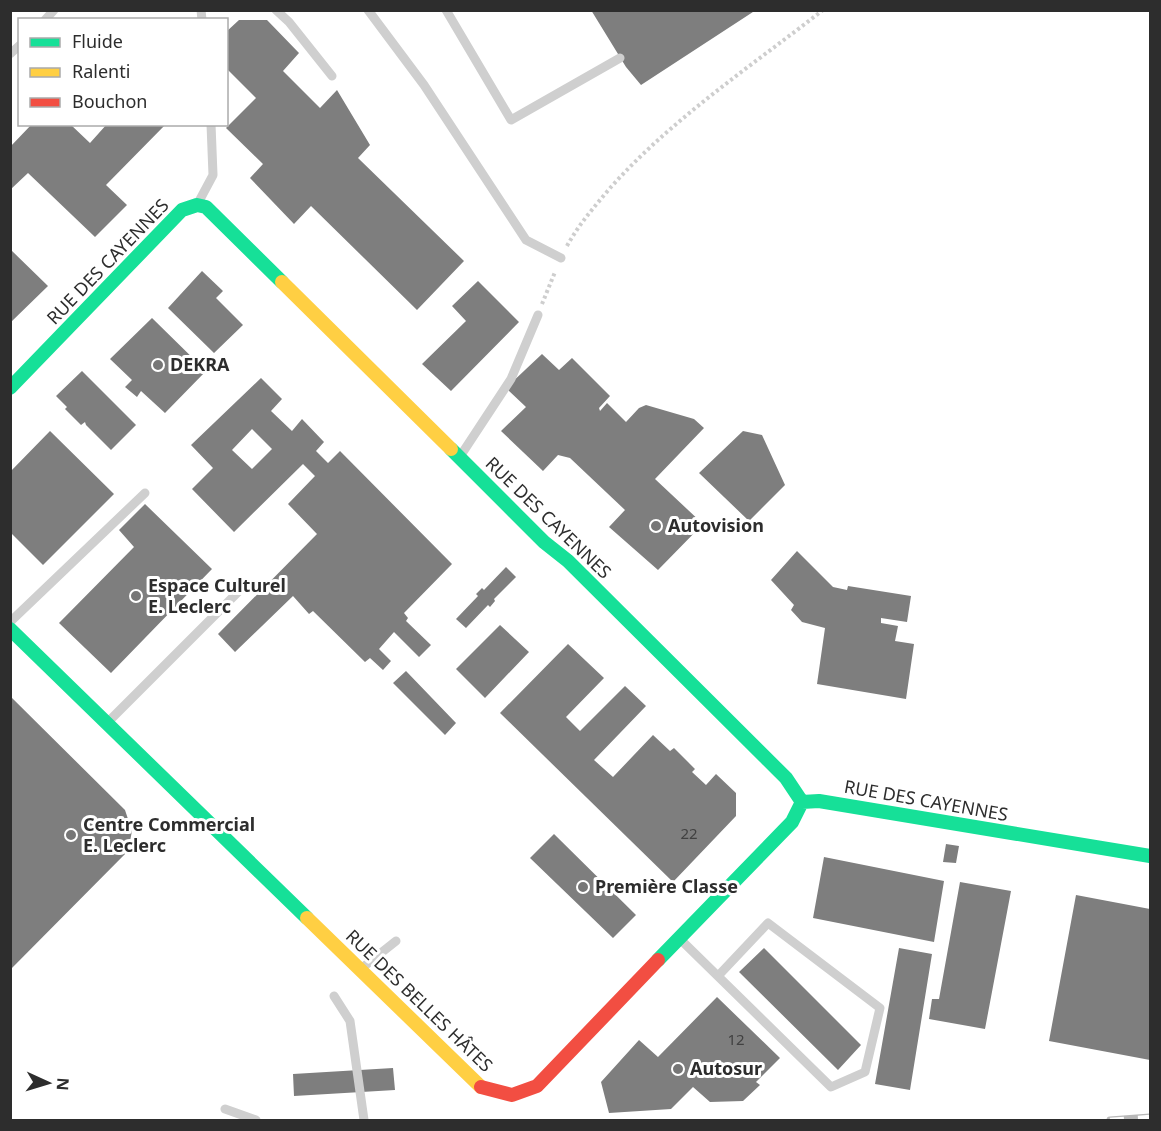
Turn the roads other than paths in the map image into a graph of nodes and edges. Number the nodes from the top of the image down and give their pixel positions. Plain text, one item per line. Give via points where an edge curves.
1 (276, 10) edge
2 (368, 10) edge
3 (446, 10) edge
4 (620, 58) dead end
5 (332, 76) dead end
6 (211, 126) edge
7 (197, 205) junction
8 (561, 258) road end
9 (538, 315) road end
10 (10, 388) edge
11 (460, 457) junction
12 (145, 493) dead end
13 (243, 587) dead end
14 (10, 622) edge
15 (10, 629) edge
16 (107, 722) junction
17 (802, 802) junction
18 (1150, 856) edge
19 (680, 939) junction
20 (396, 941) dead end
21 (360, 970) junction
22 (718, 976) junction
23 (334, 996) dead end
24 (225, 1109) dead end
25 (256, 1120) edge
26 (364, 1120) edge

1 - 5 lane
2 - 8 lane via 424,85 526,240
3 - 4 lane via 511,120
6 - 7 lane via 213,175
7 - 10 street, RUE DES CAYENNES via 182,210
7 - 11 street, RUE DES CAYENNES via 206,207
9 - 11 lane via 511,379
11 - 17 street, RUE DES CAYENNES via 770,761
12 - 14 lane
13 - 16 lane
15 - 16 street, RUE DES BELLES HÂTES
16 - 21 street, RUE DES BELLES HÂTES
17 - 18 street, RUE DES CAYENNES via 819,801
17 - 19 street, RUE DES BELLES HÂTES via 792,822
19 - 21 street, RUE DES BELLES HÂTES via 537,1086 512,1095 482,1088
19 - 22 lane
20 - 21 lane
22 - 22 lane via 831,1086 865,1072 880,1008 768,923
23 - 26 lane via 350,1021
24 - 25 lane

